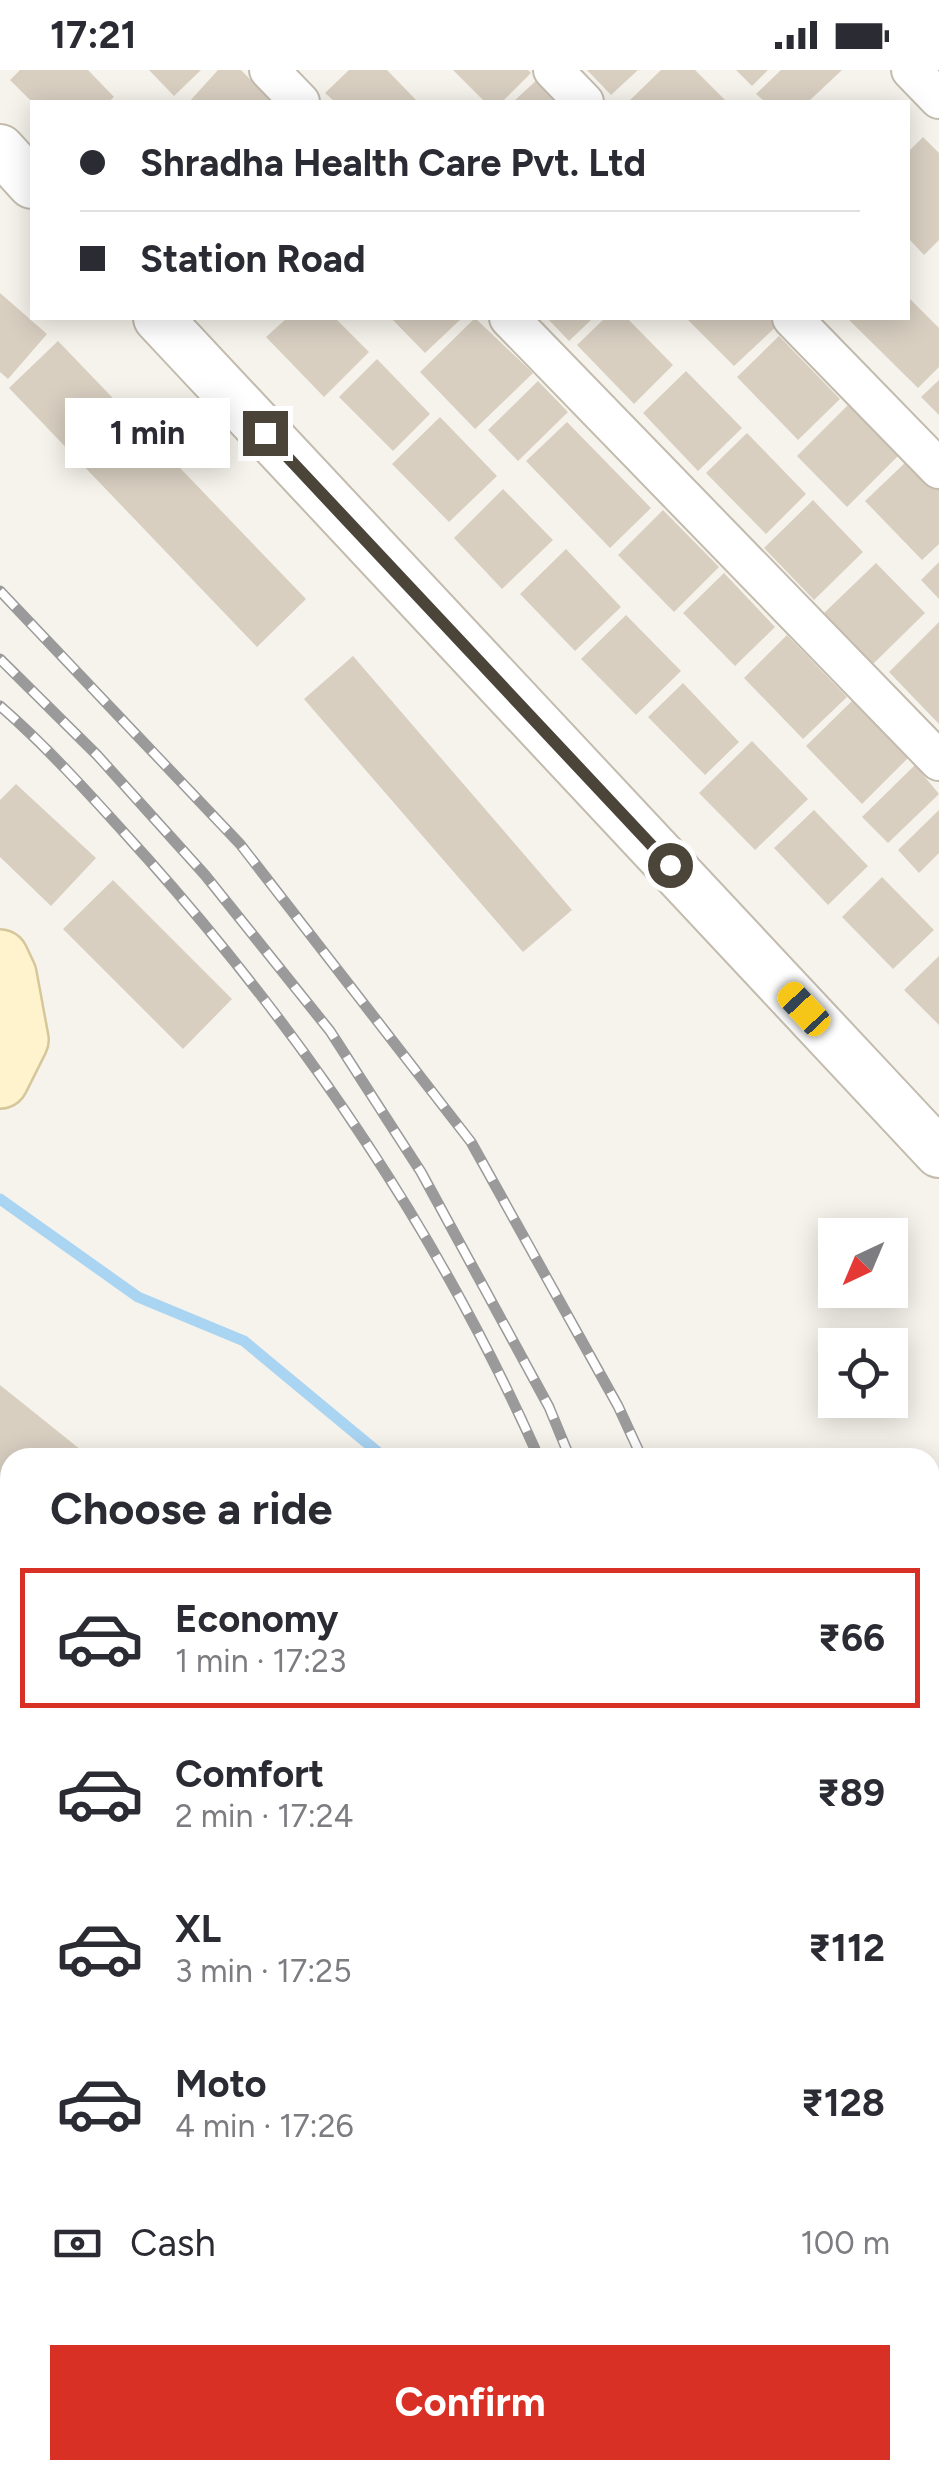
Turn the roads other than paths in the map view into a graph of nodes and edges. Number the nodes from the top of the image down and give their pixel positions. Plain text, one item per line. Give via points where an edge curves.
1 (268, 70) edge
2 (553, 70) edge
3 (911, 70) edge
4 (939, 99) edge
5 (298, 100) edge
6 (582, 100) edge
7 (0, 149) edge
8 (30, 182) edge
9 (160, 320) edge
10 (512, 320) edge
11 (794, 320) edge
12 (939, 469) edge
13 (939, 761) edge
14 (0, 958) edge
15 (0, 1080) edge
16 (939, 1153) edge

1 - 5 street
2 - 6 street
3 - 4 street
7 - 8 street
9 - 16 street
10 - 13 street
11 - 12 street
14 - 15 main road via 20,1040

